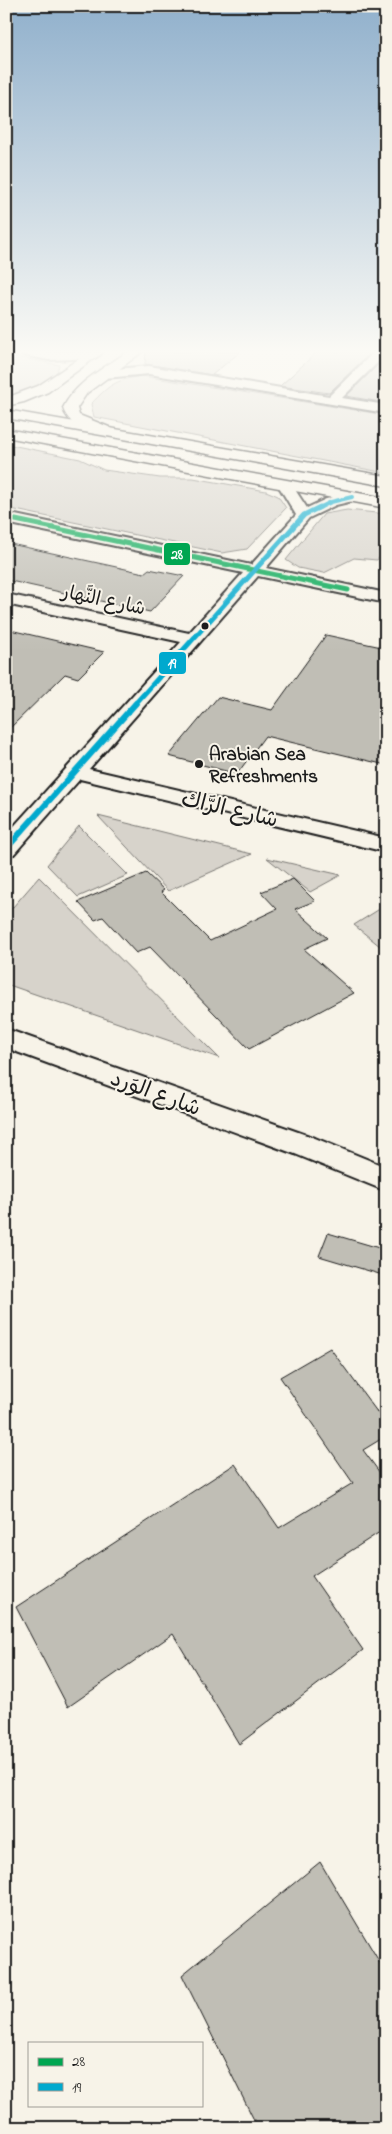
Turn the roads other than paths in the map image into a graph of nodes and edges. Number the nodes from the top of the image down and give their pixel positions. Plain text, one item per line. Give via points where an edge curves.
1 (106, 452) edge
2 (226, 452) edge
3 (386, 480) edge
4 (285, 485) junction
5 (352, 497) junction
6 (386, 503) edge
7 (304, 515) junction
8 (6, 518) edge
9 (254, 572) junction
10 (386, 598) edge
11 (6, 599) edge
12 (194, 640) junction
13 (75, 772) junction
14 (386, 845) edge
15 (6, 849) edge
16 (6, 1038) edge
17 (305, 1146) junction
18 (386, 1162) edge
19 (386, 1179) edge

1 - 4 main road
2 - 3 main road
4 - 5 main road
4 - 7 street
5 - 6 main road
5 - 7 street via 330,502
7 - 9 street
8 - 9 street
9 - 10 street
9 - 12 street
11 - 12 street, شارع النَّهار
12 - 13 street
13 - 14 street, شارع الرَّاك
13 - 15 street
16 - 17 street, شارع الوَرد
17 - 18 street, شارع الوَرد
17 - 19 street, شارع الوَرد

